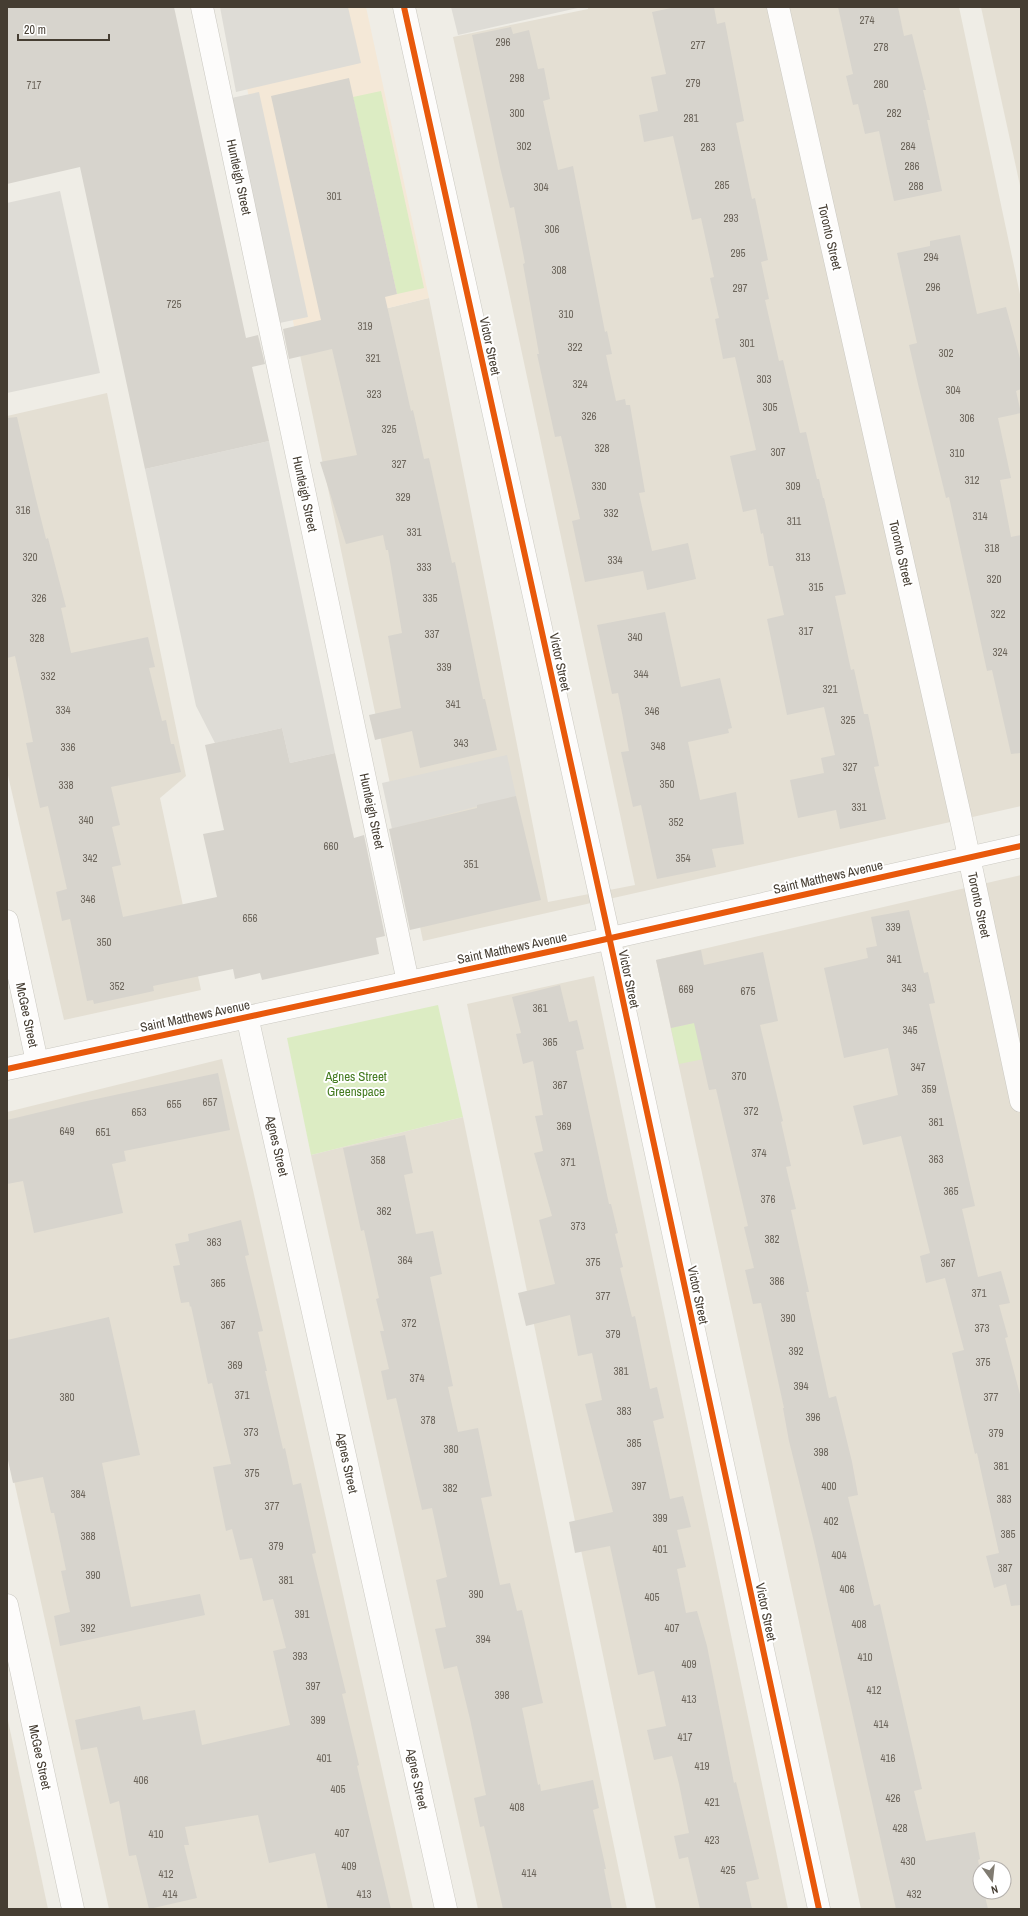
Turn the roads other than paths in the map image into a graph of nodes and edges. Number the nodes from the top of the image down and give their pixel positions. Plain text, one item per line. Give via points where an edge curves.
1 (202, 7) edge
2 (404, 7) edge
3 (778, 7) edge
4 (1021, 846) edge
5 (969, 857) junction
6 (7, 921) edge
7 (609, 938) junction
8 (408, 982) junction
9 (247, 1016) junction
10 (37, 1062) junction
11 (7, 1069) edge
12 (1021, 1101) edge
13 (7, 1605) edge
14 (73, 1909) edge
15 (446, 1909) edge
16 (819, 1909) edge

1 - 8 street, Huntleigh Street
2 - 7 street, Victor Street
3 - 5 street, Toronto Street
4 - 5 street, Saint Matthews Avenue
5 - 7 street, Saint Matthews Avenue
5 - 12 street, Toronto Street
6 - 10 street, McGee Street
7 - 8 street, Saint Matthews Avenue
7 - 16 street, Victor Street
8 - 9 street, Saint Matthews Avenue
9 - 10 street, Saint Matthews Avenue
9 - 15 street, Agnes Street
10 - 11 street, Saint Matthews Avenue
13 - 14 street, McGee Street

